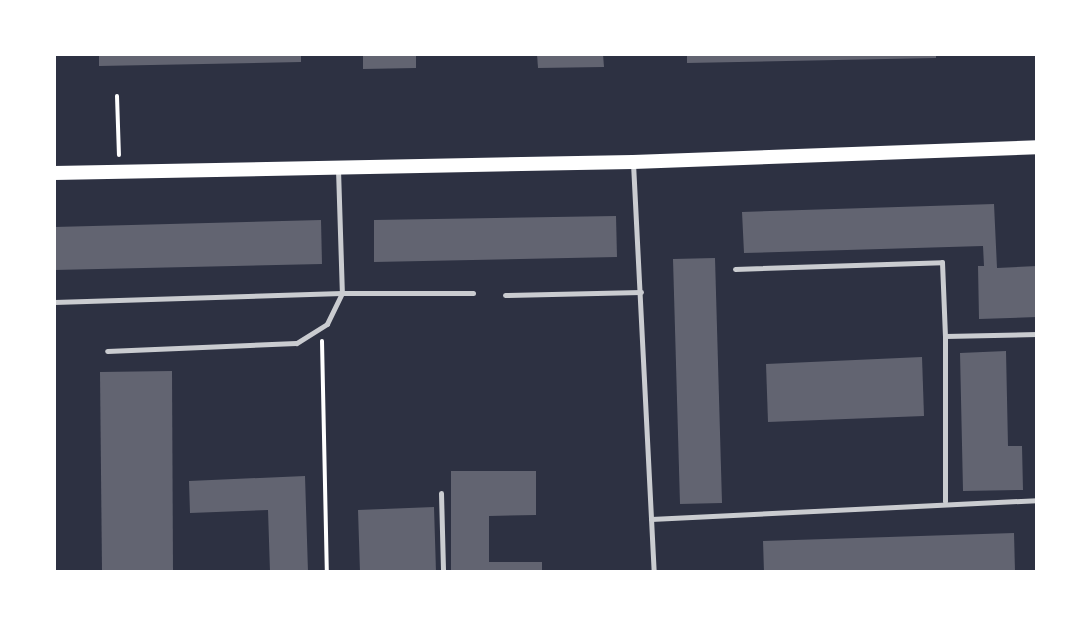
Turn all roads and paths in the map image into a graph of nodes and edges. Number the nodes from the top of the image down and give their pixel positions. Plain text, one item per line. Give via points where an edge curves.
1 (117, 96) dead end
2 (1037, 147) edge
3 (633, 162) junction
4 (338, 167) junction
5 (119, 171) junction
6 (54, 173) edge
7 (735, 269) dead end
8 (641, 292) junction
9 (342, 293) junction
10 (473, 293) dead end
11 (505, 295) dead end
12 (54, 302) edge
13 (322, 327) junction
14 (1037, 334) edge
15 (945, 336) junction
16 (107, 351) dead end
17 (441, 493) dead end
18 (1037, 500) edge
19 (945, 501) junction
20 (651, 519) junction
21 (327, 572) edge
22 (443, 572) edge
23 (654, 572) edge

1 - 5 path
2 - 3 main road
3 - 4 main road
3 - 8 lane
4 - 5 main road
4 - 9 lane
5 - 6 main road
7 - 15 lane via 942,262
8 - 11 lane
8 - 20 lane
9 - 10 lane
9 - 12 lane
9 - 13 lane
13 - 16 lane via 296,343
13 - 21 path
14 - 15 lane
15 - 19 lane
17 - 22 lane
18 - 19 lane
19 - 20 lane
20 - 23 lane

